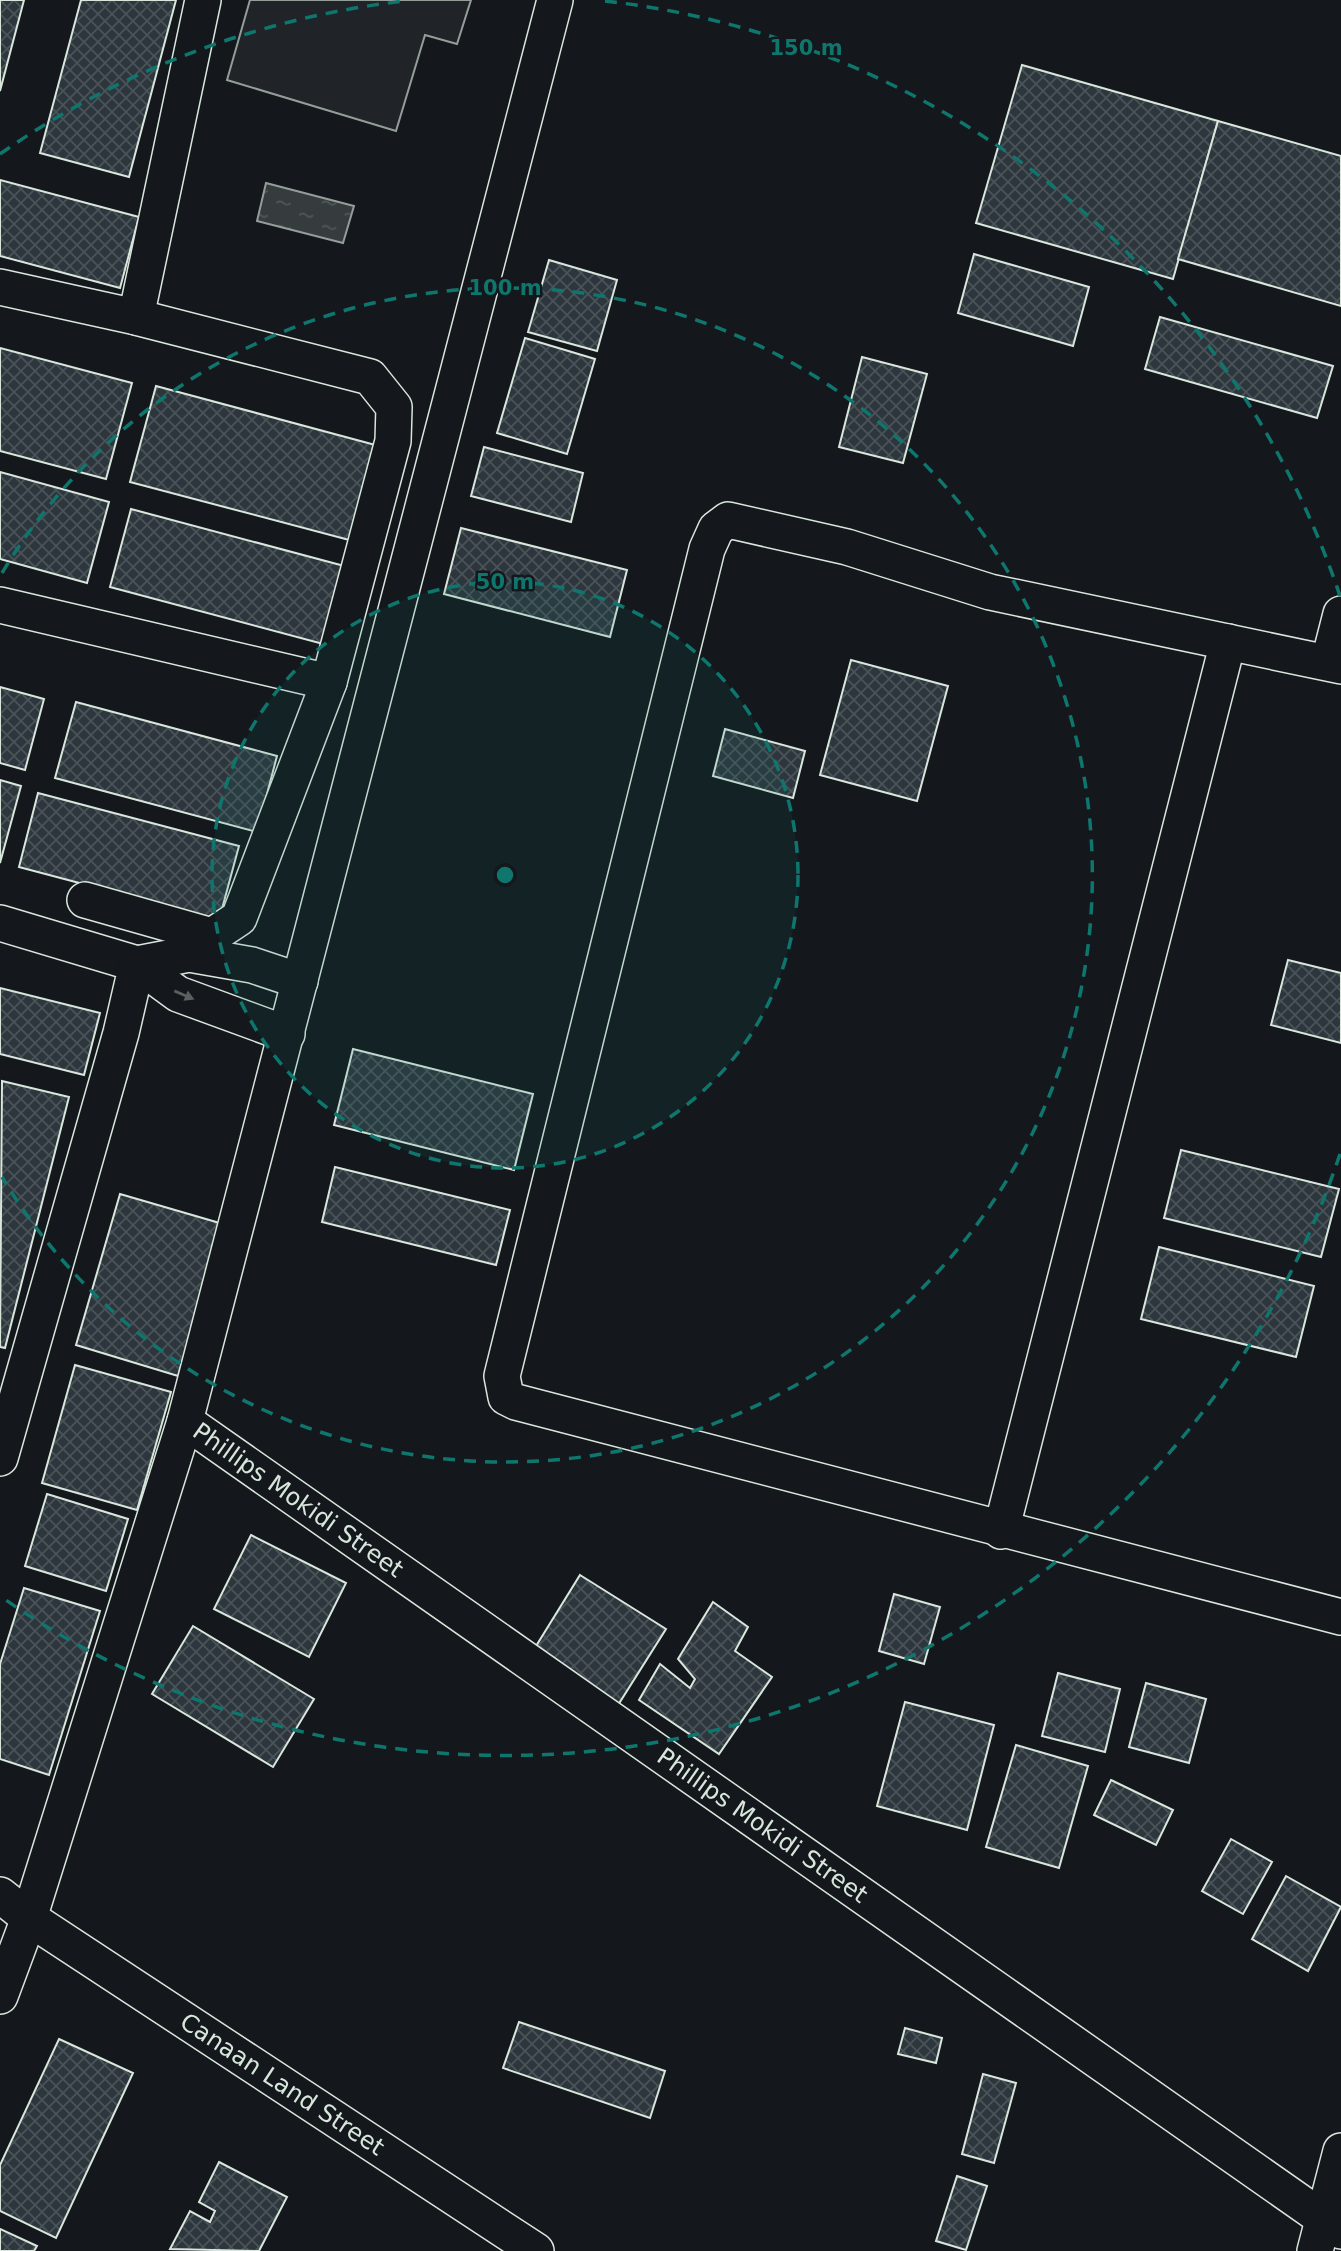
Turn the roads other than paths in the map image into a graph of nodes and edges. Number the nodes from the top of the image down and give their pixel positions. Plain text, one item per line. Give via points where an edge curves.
1 (203, 0) edge
2 (555, 0) edge
3 (0, 287) edge
4 (136, 317) junction
5 (0, 606) edge
6 (1341, 614) edge
7 (1228, 642) junction
8 (1335, 664) edge
9 (330, 682) junction
10 (85, 900) dead end
11 (0, 923) edge
12 (137, 964) junction
13 (300, 981) junction
14 (288, 1034) junction
15 (185, 1421) junction
16 (0, 1458) edge
17 (1001, 1531) junction
18 (1341, 1617) edge
19 (0, 1895) edge
20 (29, 1918) junction
21 (0, 1996) edge
22 (1341, 2151) edge
23 (1327, 2233) edge
24 (536, 2251) edge

1 - 4 street
2 - 13 street
3 - 4 street
4 - 9 street via 370,377 394,407 393,441
5 - 9 street
6 - 8 street
7 - 8 street
7 - 17 street
7 - 17 street via 990,592 846,547 748,523 728,520 716,529 707,549 503,1387 506,1397 516,1402
9 - 10 street via 239,918 212,936
11 - 12 street
12 - 13 street via 189,954 252,965
12 -> 14 street via 178,994
12 - 16 street
13 - 14 street
14 - 15 street
15 - 20 street
15 - 23 street, Phillips Mokidi Street
17 - 18 street
19 - 20 street, Canaan Land Street
20 - 21 street
20 - 24 street, Canaan Land Street
22 - 23 street

